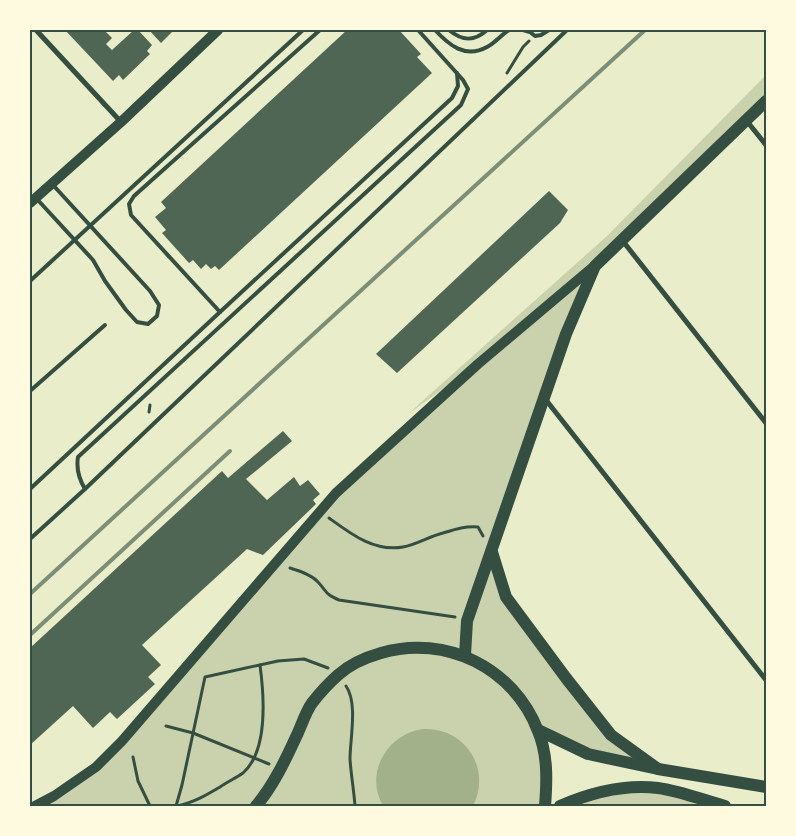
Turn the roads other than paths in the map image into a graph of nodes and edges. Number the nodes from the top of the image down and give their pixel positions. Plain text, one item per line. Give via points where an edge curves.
1 (36, 30) edge
2 (218, 30) edge
3 (303, 30) edge
4 (320, 30) edge
5 (418, 30) edge
6 (435, 30) edge
7 (449, 30) edge
8 (487, 30) edge
9 (509, 30) edge
10 (523, 30) edge
11 (550, 30) edge
12 (567, 30) edge
13 (456, 73) junction
14 (766, 101) edge
15 (746, 120) junction
16 (121, 122) junction
17 (766, 145) edge
18 (51, 184) junction
19 (33, 201) edge
20 (622, 240) junction
21 (595, 266) junction
22 (30, 281) edge
23 (220, 312) junction
24 (105, 325) dead end
25 (30, 392) edge
26 (544, 398) junction
27 (766, 423) edge
28 (30, 489) edge
29 (85, 489) junction
30 (30, 539) edge
31 (492, 552) junction
32 (465, 655) junction
33 (766, 680) edge
34 (538, 730) junction
35 (658, 768) junction
36 (766, 787) edge
37 (35, 806) edge
38 (256, 806) edge
39 (545, 806) edge
40 (560, 806) edge
41 (725, 806) edge

1 - 16 street
2 - 16 main road
3 - 22 lane
4 - 23 lane via 134,196 129,204 132,215
5 - 13 lane
6 - 9 lane via 456,49 473,52 486,48
7 - 8 lane via 470,39 480,37
10 - 11 lane via 535,36
12 - 29 lane
13 - 23 lane via 458,86 452,98
13 - 29 lane via 468,89 461,105 78,457 80,481
14 - 15 main road
15 - 17 street
15 - 20 main road
16 - 18 main road
18 - 19 main road
18 - 19 lane via 150,291 158,305 157,316 148,324 137,322 113,293 93,260
20 - 21 main road
20 - 27 street
21 - 26 main road via 566,334
21 - 37 main road via 478,364 336,493 122,742 96,767
23 - 28 lane
24 - 25 lane
26 - 31 main road
26 - 33 street
29 - 30 lane
31 - 32 main road via 467,621
31 - 35 main road via 506,597 566,678 611,734
32 - 34 main road via 505,682 524,704
32 - 38 main road via 426,647 396,649 367,657 338,674 311,704 281,768
34 - 35 main road via 588,754
34 - 39 main road via 546,763
35 - 36 main road
40 - 41 main road via 598,792 639,788 658,788

